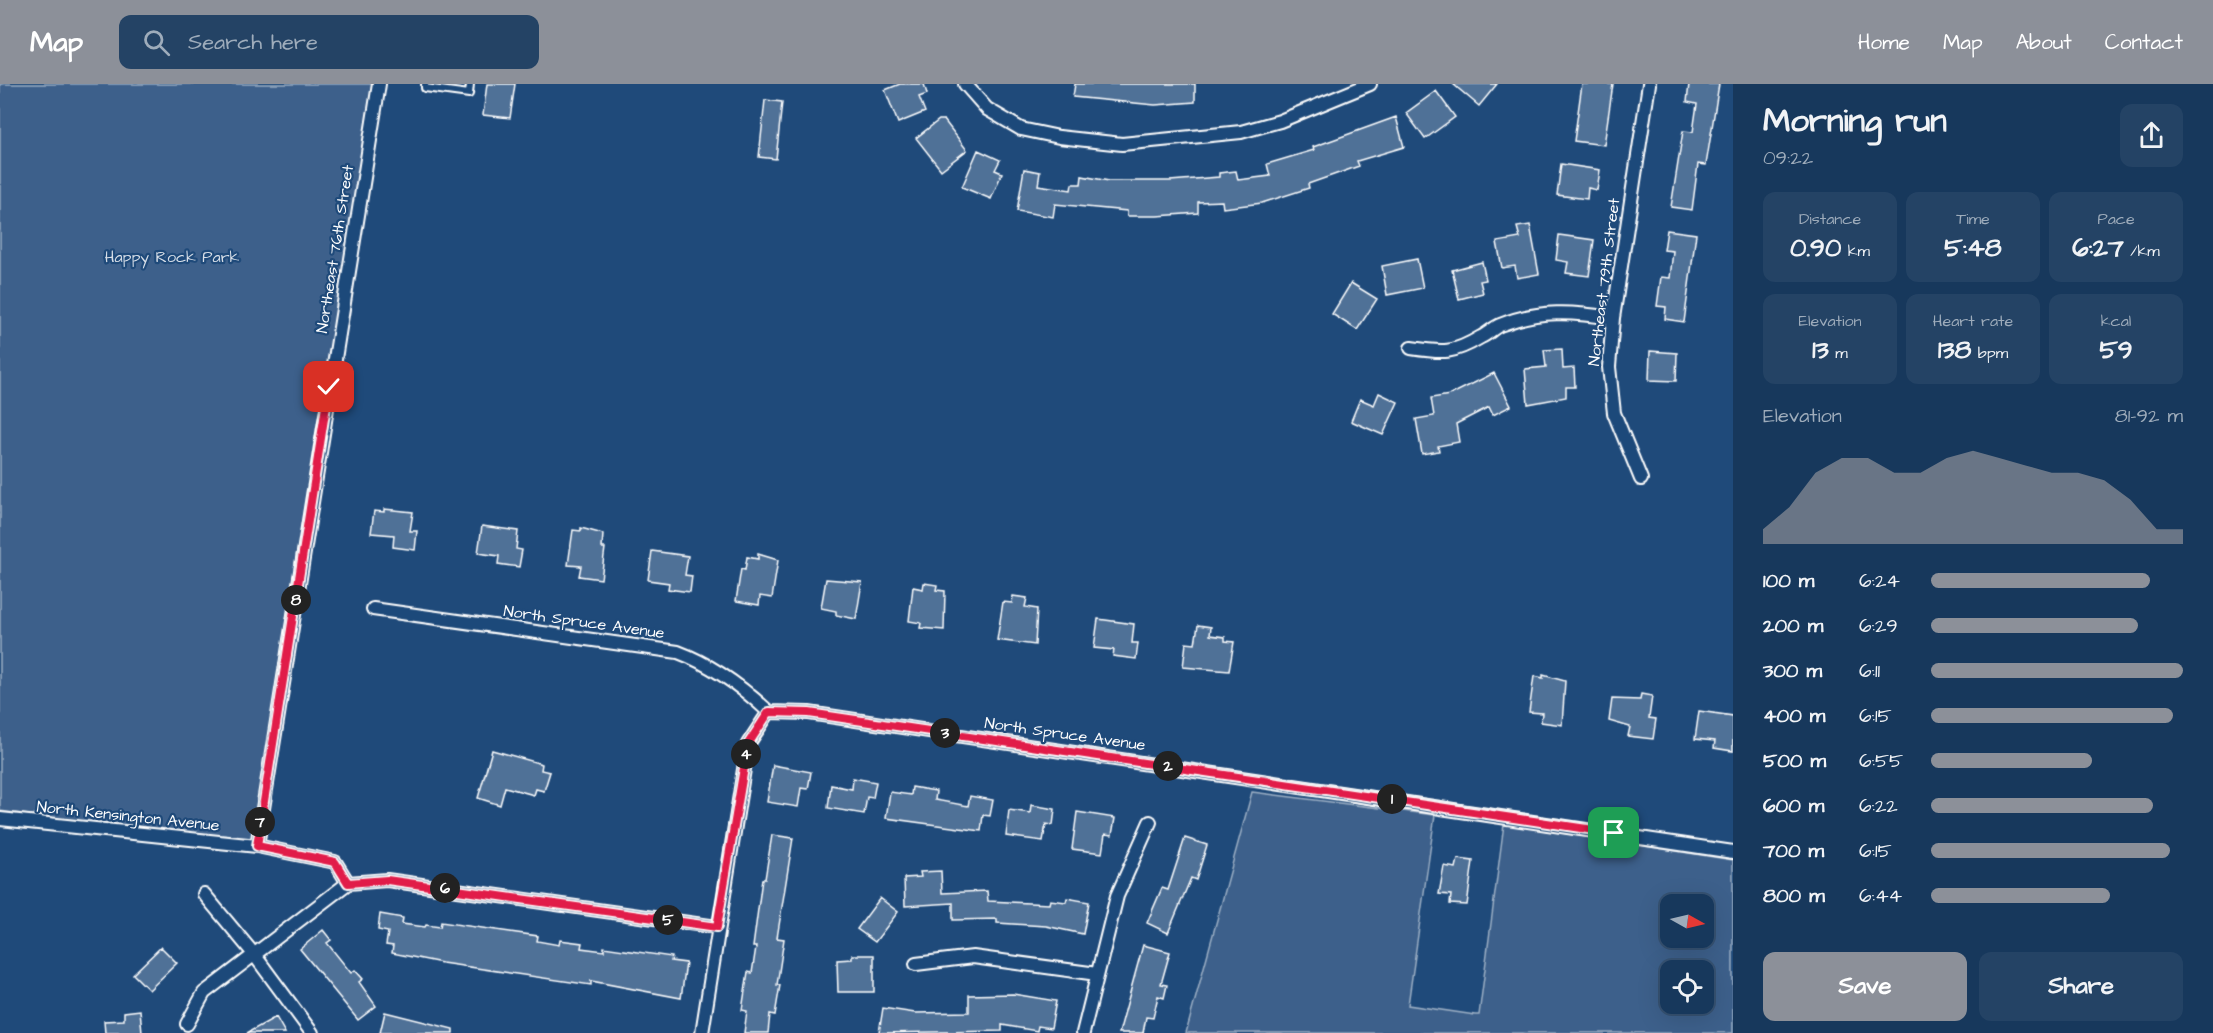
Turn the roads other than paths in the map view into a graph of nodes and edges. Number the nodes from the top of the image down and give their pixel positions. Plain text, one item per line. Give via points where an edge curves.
1 (379, 84) edge
2 (425, 84) edge
3 (470, 84) edge
4 (965, 84) edge
5 (1370, 84) edge
6 (1649, 84) edge
7 (1343, 88) edge
8 (1613, 318) junction
9 (1411, 348) dead end
10 (1641, 479) dead end
11 (373, 609) dead end
12 (769, 712) junction
13 (0, 819) edge
14 (1150, 822) dead end
15 (257, 846) junction
16 (1733, 852) edge
17 (348, 883) junction
18 (204, 894) dead end
19 (717, 927) junction
20 (253, 953) junction
21 (916, 964) dead end
22 (1097, 974) junction
23 (187, 1024) dead end
24 (312, 1033) edge
25 (702, 1033) edge
26 (1083, 1033) edge

1 - 15 street, Northeast 76th Street
2 - 3 lane via 425,88 469,94
4 - 7 street via 987,109 1021,129 1122,144 1241,132 1280,121
5 - 7 street
6 - 8 street, Northeast 79th Street
8 - 9 street via 1548,312 1499,325 1481,338 1445,353
8 - 10 street, Northeast 79th Street via 1609,367 1614,413
11 - 12 street, North Spruce Avenue via 678,652 695,658 744,689
12 - 16 street, North Spruce Avenue via 809,713
12 - 19 street via 748,744
13 - 15 street, North Kensington Avenue
14 - 22 street via 1116,896
15 - 17 street, North Kensington Avenue via 335,862
17 - 19 street via 387,880
17 - 20 street
18 - 20 street
19 - 25 street
20 - 23 street via 204,993
20 - 24 street
21 - 22 street via 973,957
22 - 26 street

